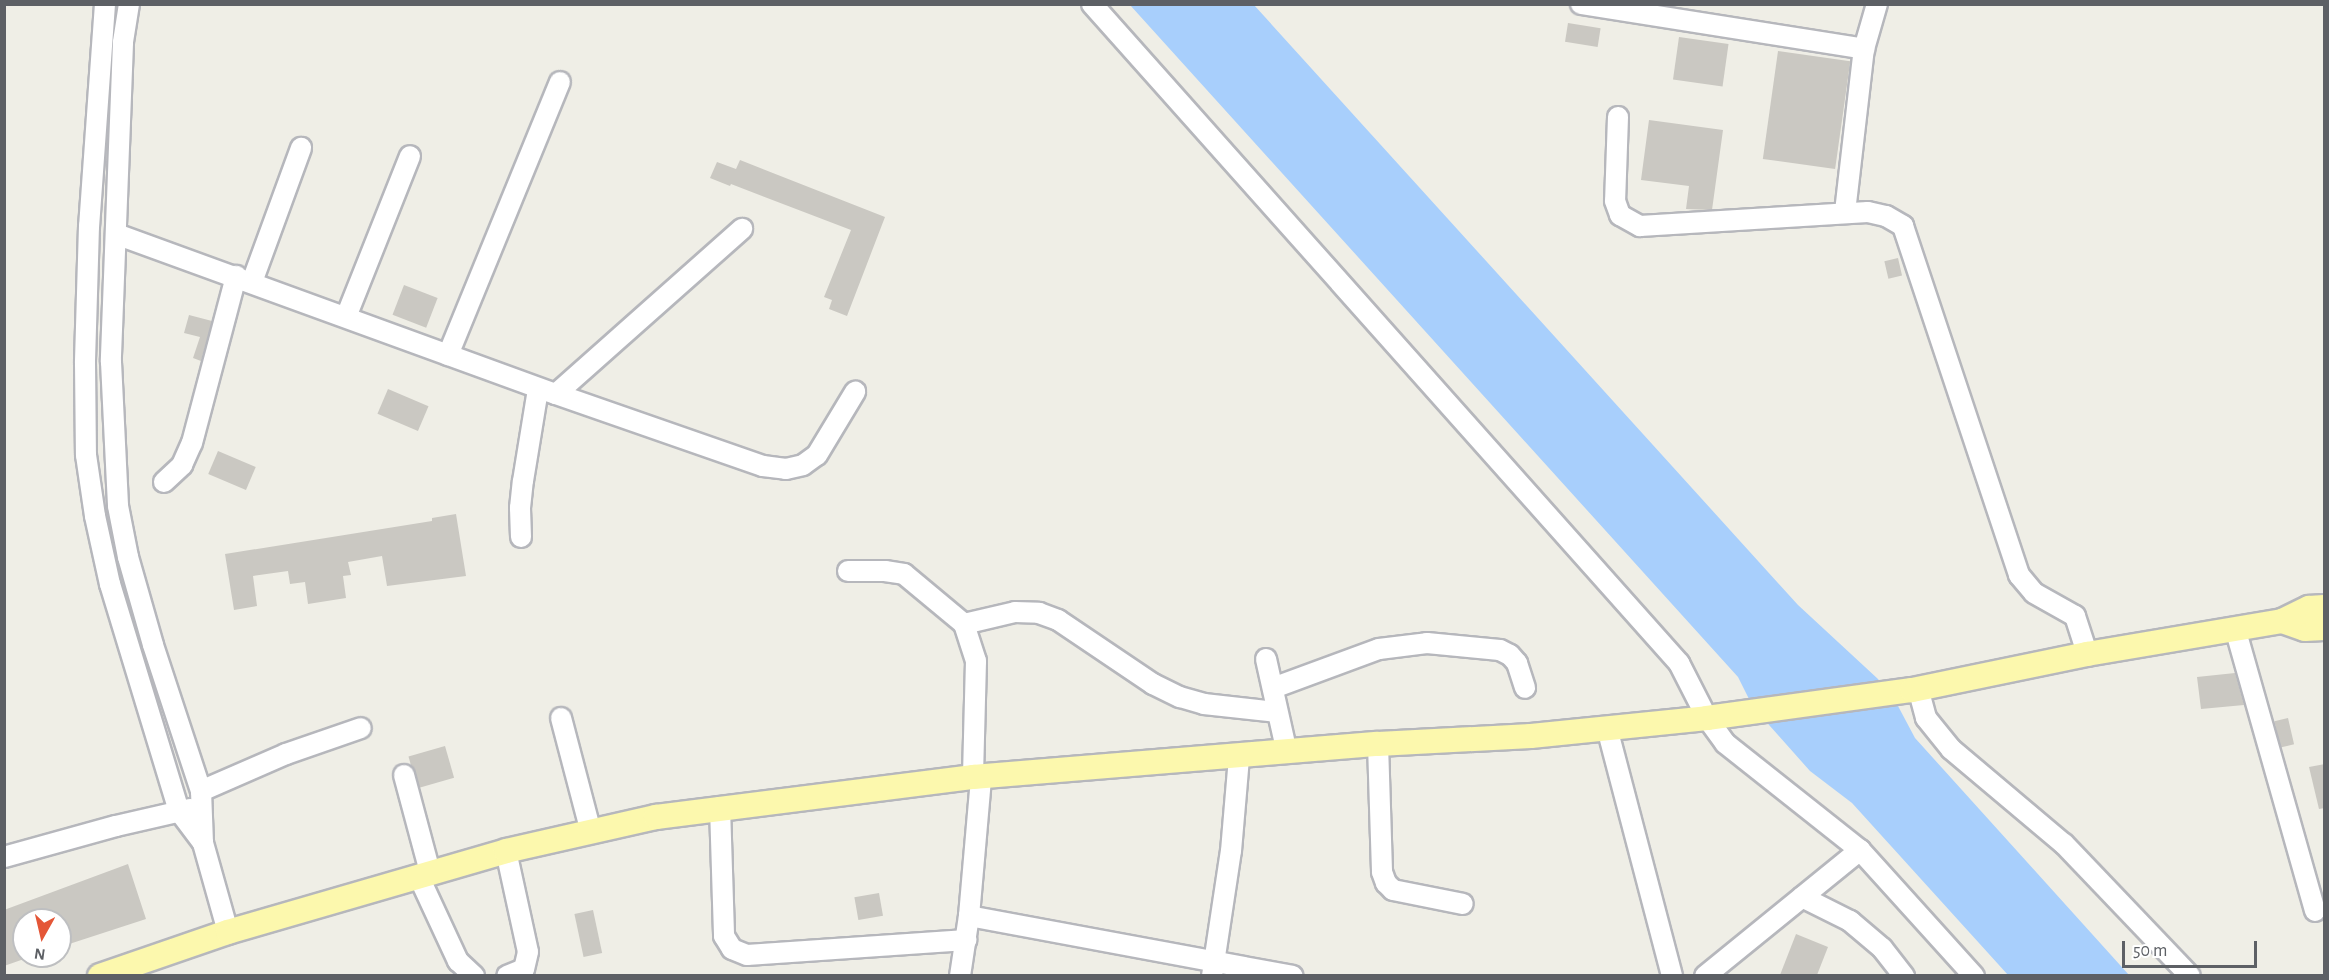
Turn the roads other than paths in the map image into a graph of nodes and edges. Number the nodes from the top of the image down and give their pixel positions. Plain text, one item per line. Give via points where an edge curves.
1 (105, 4) edge
2 (129, 4) edge
3 (1092, 4) edge
4 (1581, 4) edge
5 (1877, 4) edge
6 (1612, 6) edge
7 (1864, 49) junction
8 (560, 82) dead end
9 (1618, 117) dead end
10 (301, 148) dead end
11 (410, 156) dead end
12 (1845, 212) junction
13 (742, 229) dead end
14 (116, 234) junction
15 (244, 279) junction
16 (346, 317) junction
17 (448, 355) junction
18 (547, 391) junction
19 (855, 392) dead end
20 (164, 482) dead end
21 (521, 537) dead end
22 (848, 571) dead end
23 (2325, 607) edge
24 (2282, 621) junction
25 (964, 624) junction
26 (2235, 628) junction
27 (2324, 628) edge
28 (2088, 654) junction
29 (1266, 659) dead end
30 (1273, 688) junction
31 (1525, 688) dead end
32 (1915, 689) junction
33 (1276, 712) junction
34 (561, 718) dead end
35 (1707, 718) junction
36 (361, 728) dead end
37 (1608, 728) junction
38 (1378, 744) junction
39 (1287, 753) junction
40 (1239, 757) junction
41 (404, 775) dead end
42 (977, 777) junction
43 (202, 799) junction
44 (720, 807) junction
45 (179, 811) junction
46 (591, 832) junction
47 (202, 843) junction
48 (1860, 850) junction
49 (506, 851) junction
50 (4, 857) edge
51 (425, 875) junction
52 (1802, 897) junction
53 (1463, 904) dead end
54 (2315, 911) dead end
55 (969, 916) junction
56 (228, 932) junction
57 (966, 940) junction
58 (1214, 968) edge
59 (100, 975) edge
60 (474, 975) edge
61 (507, 975) edge
62 (960, 975) edge
63 (1292, 975) edge
64 (1672, 975) edge
65 (1705, 975) edge
66 (1904, 975) edge
67 (1974, 975) edge
68 (2190, 975) edge

1 - 45 street via 89,226 86,455 94,516 110,584
2 - 14 street via 123,43
3 - 35 street via 1679,663
4 - 6 street
5 - 7 street
6 - 7 street
7 - 12 street
8 - 17 street
9 - 12 street via 1615,201 1627,221 1655,227
10 - 15 street
11 - 16 street
12 - 28 street via 1886,216 1903,226 2019,575 2034,593 2075,616
13 - 18 street
14 - 15 street
14 - 43 street via 111,362 118,506 153,645
15 - 16 street
15 - 20 street via 192,443 182,465
16 - 17 street
17 - 18 street
18 - 19 street via 763,466 786,469 803,465 817,455
18 - 21 street via 523,482
22 - 25 street via 904,574
23 - 24 main road via 2309,608
24 - 26 main road
24 - 27 main road via 2305,629
25 - 33 street via 1015,612 1039,613 1058,620 1153,684 1180,697 1204,704
25 - 42 street via 976,662
26 - 28 main road
26 - 54 street
28 - 32 main road
29 - 30 street
30 - 31 street via 1379,649 1427,643 1500,650 1517,663
30 - 33 street
32 - 35 main road
32 - 68 street via 1926,718 1951,749 2064,844
33 - 39 street
34 - 46 street
35 - 37 main road
35 - 48 street via 1725,743
36 - 43 street via 286,754
37 - 38 main road
37 - 64 street
38 - 39 main road
38 - 53 street via 1382,872 1386,883 1394,890
39 - 40 main road
40 - 42 main road
40 - 58 street via 1232,851
41 - 51 street
42 - 44 main road
42 - 55 street
43 - 45 street
43 - 47 street
44 - 46 main road
44 - 57 street via 724,936 732,949 747,955
45 - 47 street
45 - 50 street
46 - 49 main road
47 - 56 street
48 - 52 street
48 - 67 street
49 - 51 main road
49 - 61 street via 528,952 524,969
51 - 56 main road
51 - 60 street via 458,961
52 - 65 street
52 - 66 street via 1850,921 1882,948
55 - 57 street
55 - 58 street
56 - 59 main road
57 - 62 street
58 - 63 street

